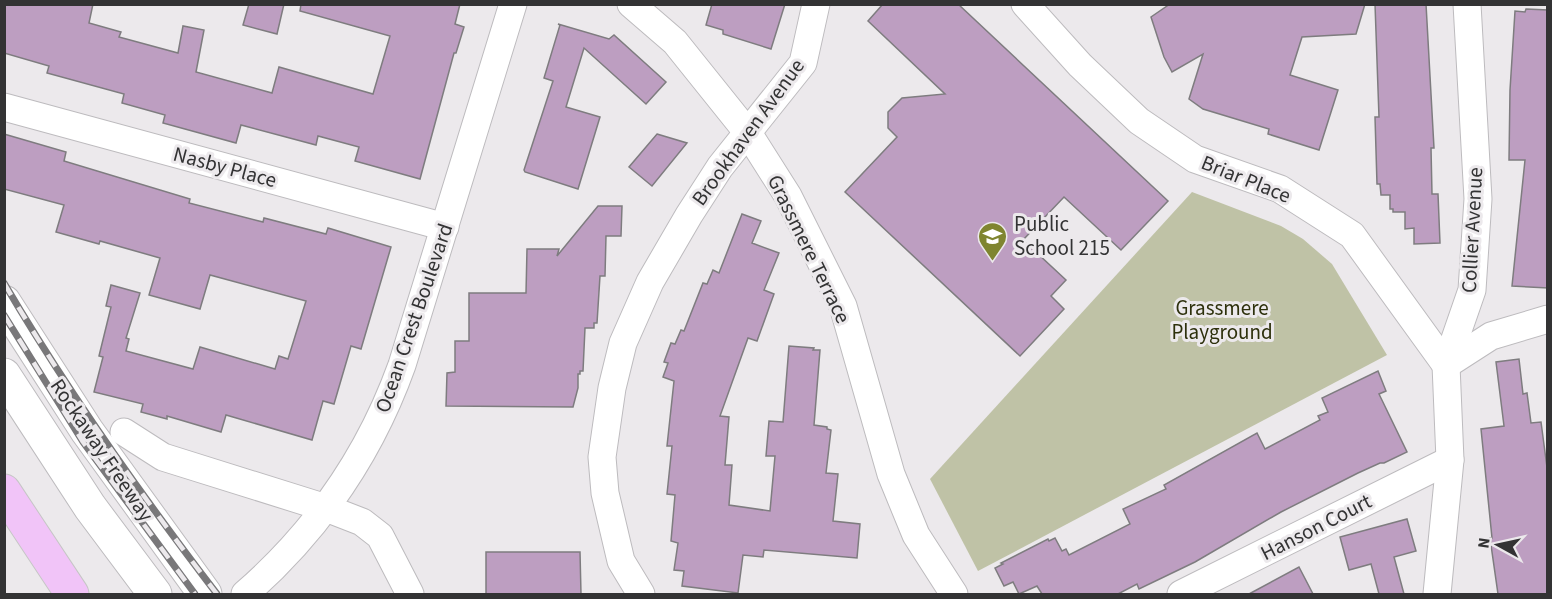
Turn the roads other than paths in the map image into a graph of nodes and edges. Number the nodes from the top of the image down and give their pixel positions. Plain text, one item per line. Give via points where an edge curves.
1 (513, 4) edge
2 (631, 4) edge
3 (816, 4) edge
4 (1025, 4) edge
5 (1467, 4) edge
6 (4, 107) edge
7 (748, 133) junction
8 (445, 227) junction
9 (4, 302) edge
10 (1548, 319) edge
11 (1446, 365) junction
12 (4, 375) edge
13 (124, 432) dead end
14 (1450, 460) junction
15 (4, 491) edge
16 (326, 508) junction
17 (72, 594) edge
18 (155, 594) edge
19 (205, 594) edge
20 (245, 594) edge
21 (410, 594) edge
22 (641, 594) edge
23 (954, 594) edge
24 (1181, 594) edge
25 (1437, 594) edge

1 - 8 street, Ocean Crest Boulevard
2 - 7 street, Grassmere Terrace via 675,42
3 - 7 street, Brookhaven Avenue via 803,63
4 - 11 street, Briar Place via 1080,65 1140,121 1195,159 1280,189 1352,235
5 - 11 street, Collier Avenue via 1478,199 1472,290
6 - 8 street, Nasby Place
7 - 22 street, Brookhaven Avenue via 695,205 650,282 623,343 612,388 602,457 605,493 621,561
7 - 23 street, Grassmere Terrace via 788,196 843,306 891,474 916,535
8 - 16 street, Ocean Crest Boulevard via 386,407 365,449
9 - 19 street, Rockaway Freeway via 87,431
10 - 11 street via 1491,336
11 - 14 street, Collier Avenue
12 - 18 street, Rockaway Freeway via 90,507
13 - 16 street via 163,457
14 - 24 street, Hanson Court
14 - 25 street, Collier Avenue
15 - 17 main road
16 - 20 street, Ocean Crest Boulevard via 288,554
16 - 21 street via 362,522 380,536

